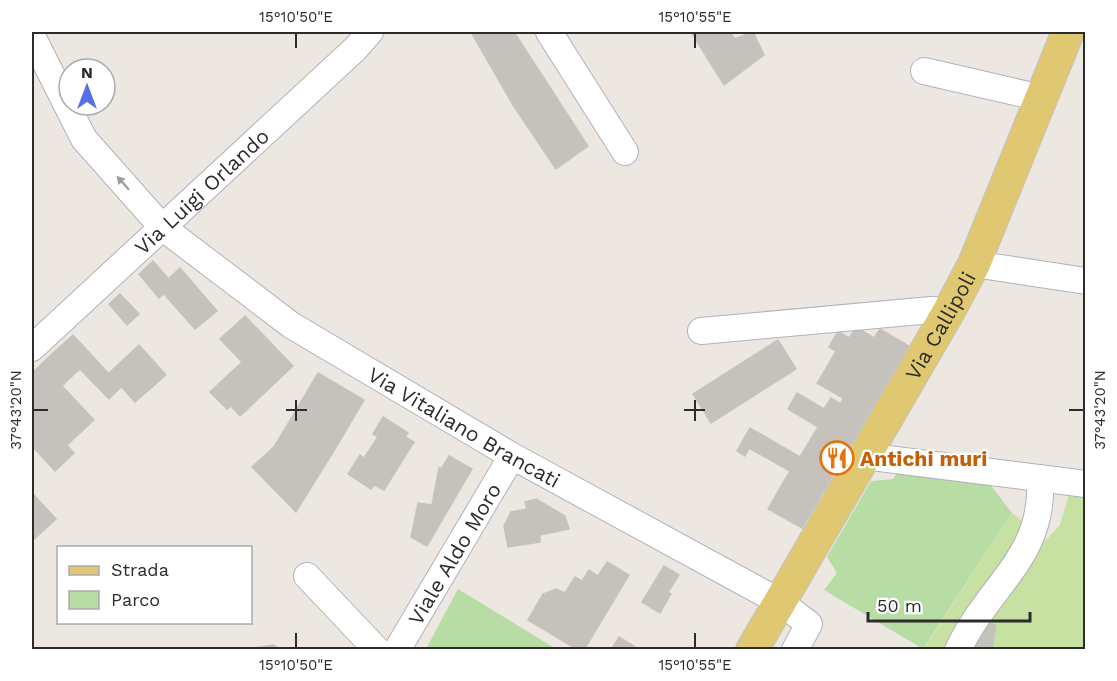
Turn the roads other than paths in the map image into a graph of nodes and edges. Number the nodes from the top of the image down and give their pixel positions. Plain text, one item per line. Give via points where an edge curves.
1 (370, 32) edge
2 (549, 32) edge
3 (1068, 32) edge
4 (32, 36) edge
5 (924, 71) dead end
6 (1041, 98) junction
7 (625, 152) dead end
8 (162, 227) junction
9 (974, 264) junction
10 (1086, 281) edge
11 (949, 311) junction
12 (701, 332) dead end
13 (32, 348) edge
14 (512, 456) junction
15 (864, 456) junction
16 (1040, 478) junction
17 (1086, 484) edge
18 (307, 576) dead end
19 (780, 602) junction
20 (377, 650) edge
21 (397, 650) edge
22 (752, 650) edge
23 (795, 650) edge
24 (958, 650) edge

1 - 8 street, Via Luigi Orlando
2 - 7 street
3 - 6 main road, Via Callipoli
8 -> 4 street, Via Vitaliano Brancati via 84,139
5 - 6 street
6 - 9 main road, Via Callipoli
8 - 13 street, Via Luigi Orlando
8 - 14 street, Via Vitaliano Brancati via 291,325
9 - 10 street
9 - 11 main road, Via Callipoli
11 - 12 street
11 - 15 main road, Via Callipoli
14 - 19 street, Via Vitaliano Brancati
14 - 21 street, Viale Aldo Moro
15 - 16 street
15 - 19 main road, Via Callipoli
16 - 17 street
16 - 24 street via 1041,502 1035,532 971,623
18 - 20 street
19 - 22 main road, Via Callipoli
19 - 23 street, Via Vitaliano Brancati via 809,624

